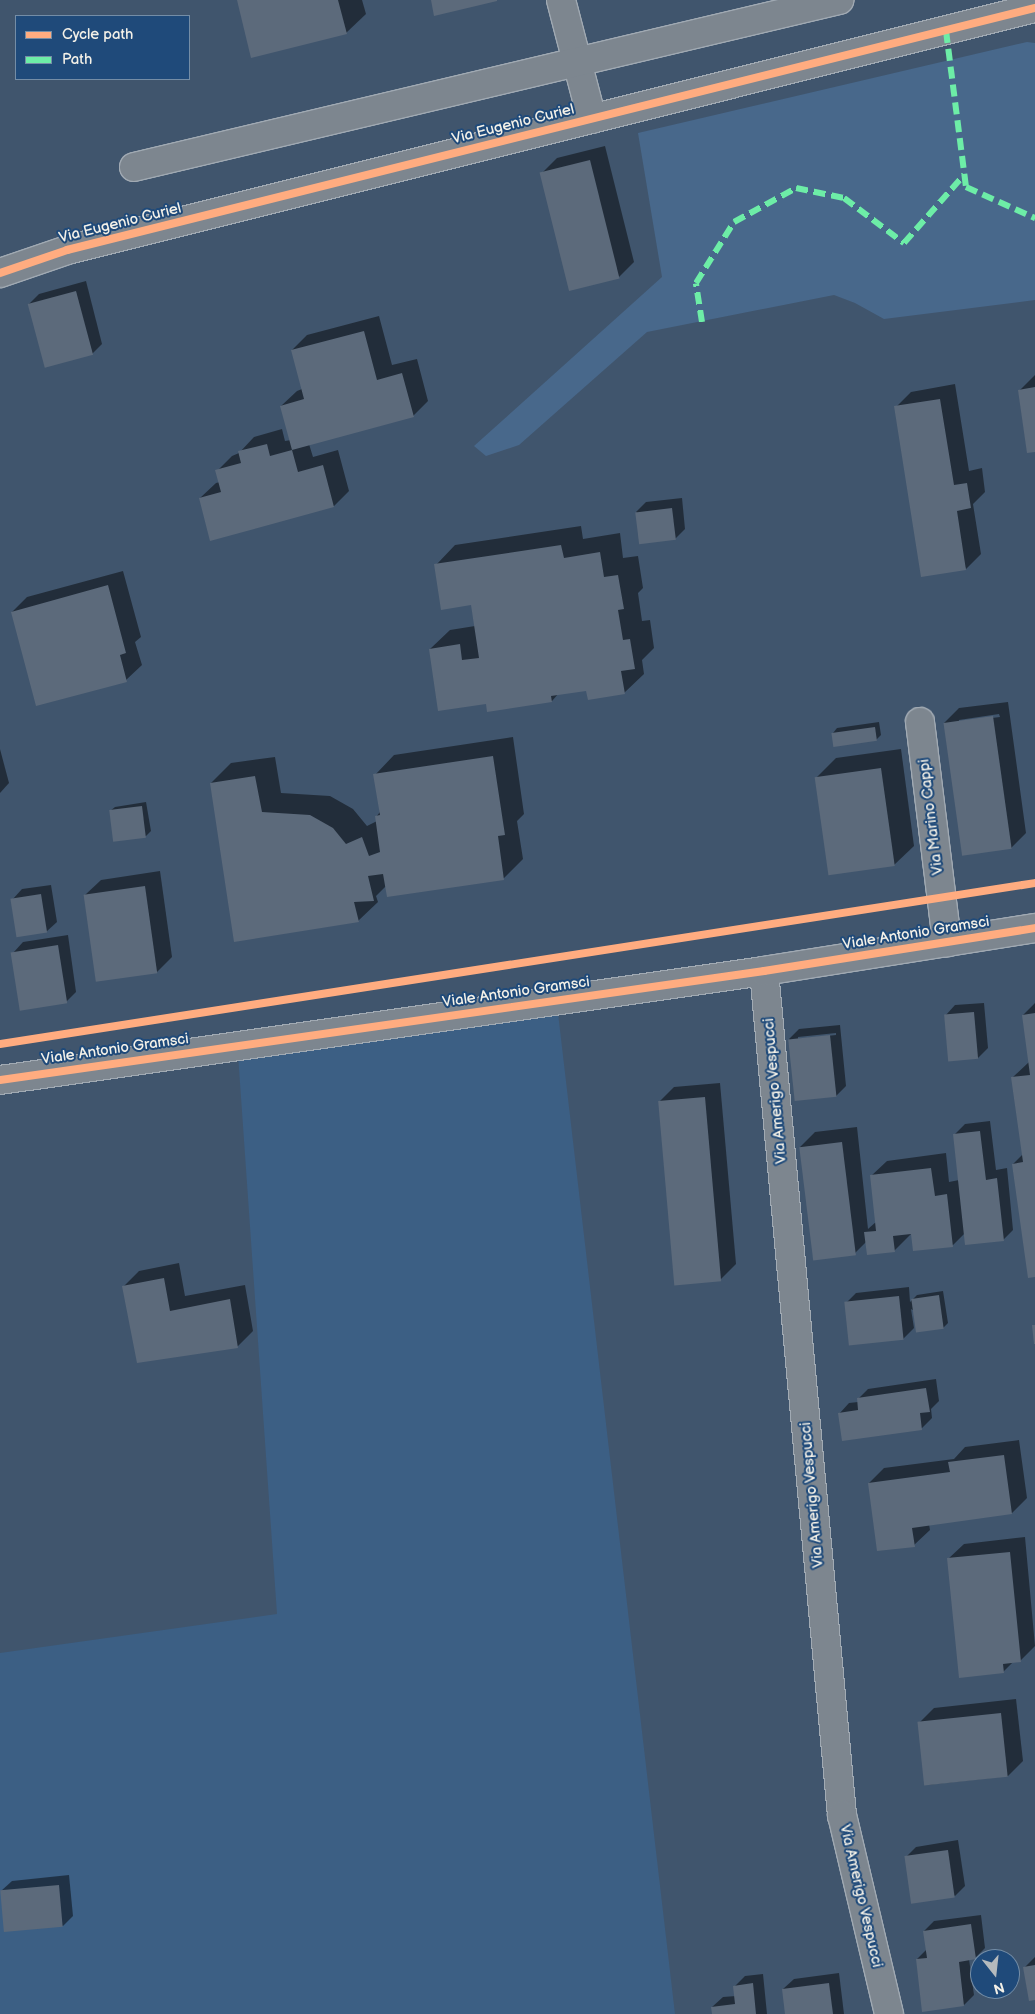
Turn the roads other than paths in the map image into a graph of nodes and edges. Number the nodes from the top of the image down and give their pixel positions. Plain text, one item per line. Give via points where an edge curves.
1 (561, 0) edge
2 (839, 0) edge
3 (1035, 8) edge
4 (992, 9) edge
5 (577, 62) junction
6 (592, 119) junction
7 (134, 167) dead end
8 (67, 250) junction
9 (0, 257) edge
10 (0, 273) edge
11 (920, 722) dead end
12 (1035, 928) edge
13 (947, 942) junction
14 (764, 971) junction
15 (0, 1080) edge
16 (889, 2014) edge

1 - 5 street
2 - 5 street
3 - 4 street, Via Eugenio Curiel
4 - 6 street, Via Eugenio Curiel
5 - 6 street
5 - 7 street
6 - 8 street, Via Eugenio Curiel
8 - 9 street, Via Eugenio Curiel
8 - 10 street, Via Eugenio Curiel
11 - 13 street, Via Marino Cappi
12 - 13 street, Viale Antonio Gramsci
13 - 14 street, Viale Antonio Gramsci
14 - 15 street, Viale Antonio Gramsci
14 - 16 street, Via Amerigo Vespucci via 842,1815

